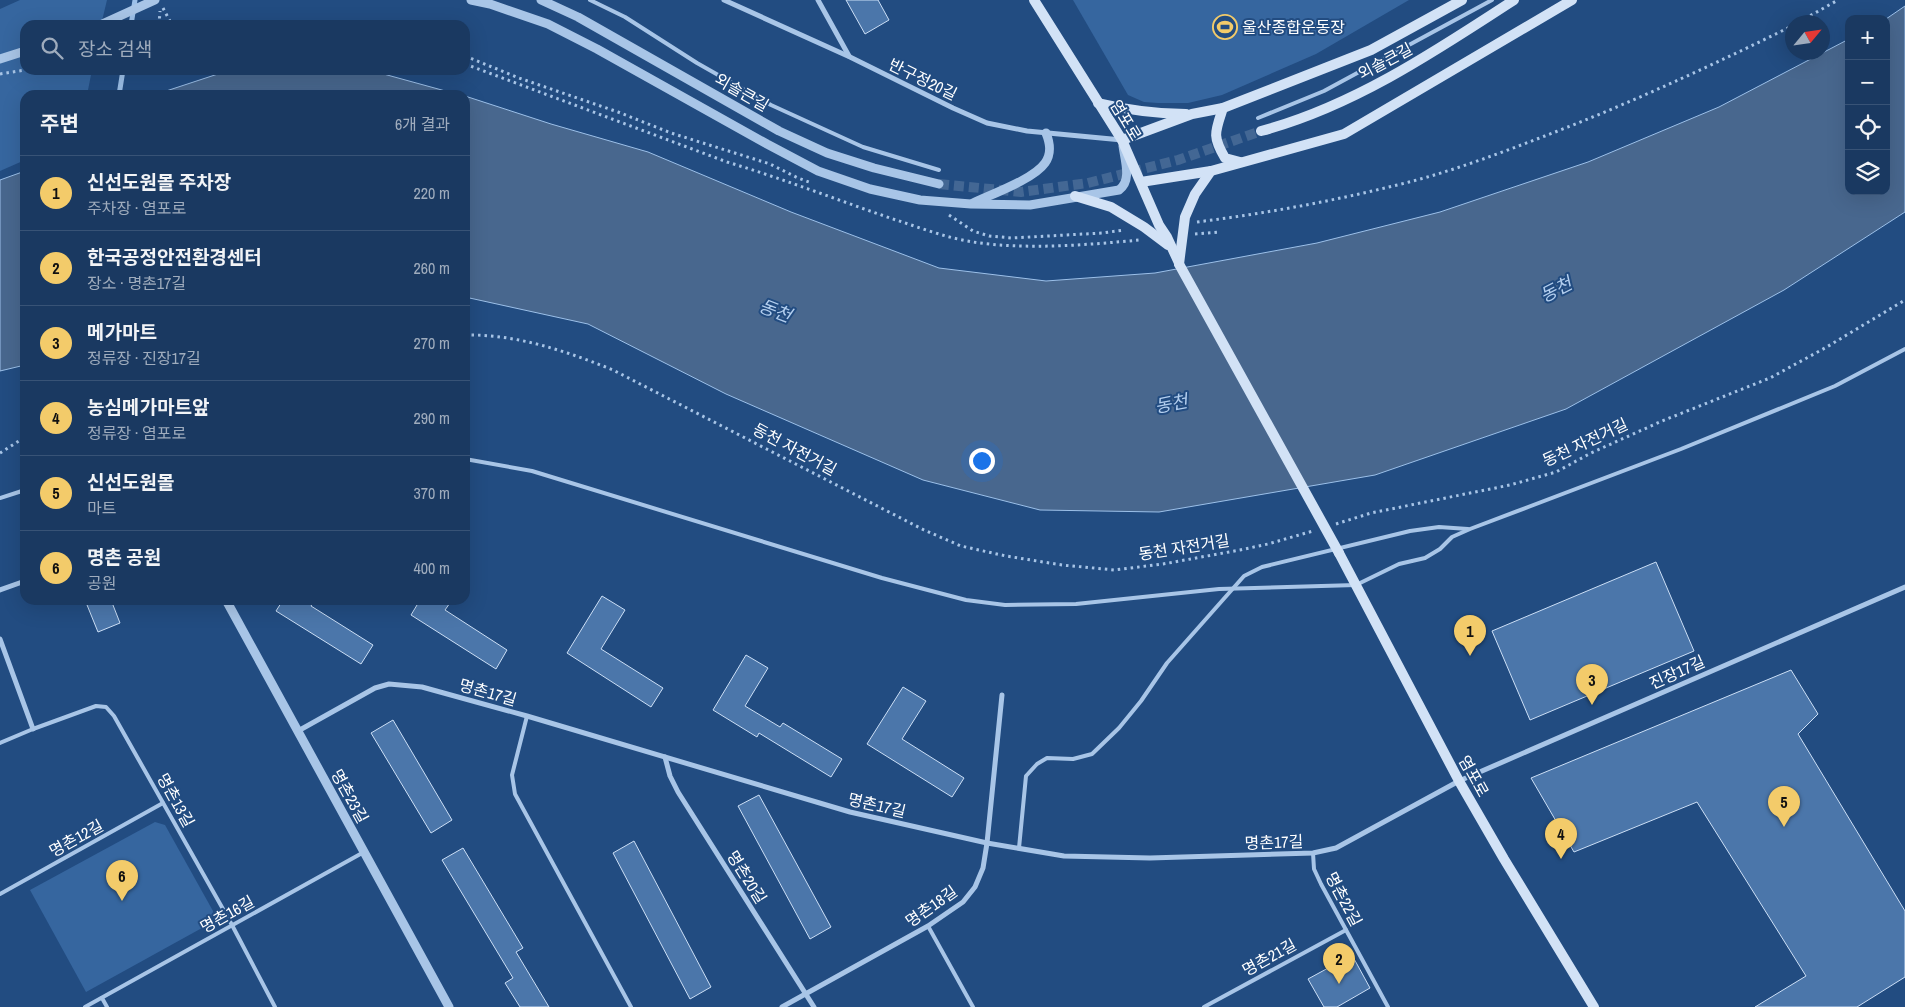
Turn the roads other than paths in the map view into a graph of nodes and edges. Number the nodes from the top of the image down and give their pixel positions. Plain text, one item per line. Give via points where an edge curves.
1 (155, 0) edge
2 (471, 0) edge
3 (541, 0) edge
4 (590, 0) edge
5 (724, 0) edge
6 (818, 0) edge
7 (1034, 0) edge
8 (1462, 0) edge
9 (1492, 0) edge
10 (1514, 0) edge
11 (1572, 0) edge
12 (111, 20) edge
13 (20, 53) edge
14 (850, 57) junction
15 (0, 59) edge
16 (1098, 103) junction
17 (1223, 108) junction
18 (1192, 114) junction
19 (1258, 118) dead end
20 (1261, 131) tunnel mouth
21 (1046, 133) junction
22 (1122, 140) junction
23 (1241, 162) junction
24 (939, 170) dead end
25 (1211, 171) junction
26 (1141, 182) junction
27 (939, 184) tunnel mouth
28 (1075, 196) junction
29 (971, 204) junction
30 (1173, 249) junction
31 (1179, 264) junction
32 (1905, 349) edge
33 (470, 460) edge
34 (20, 492) edge
35 (0, 498) edge
36 (1470, 529) junction
37 (20, 582) edge
38 (1356, 585) junction
39 (1905, 587) edge
40 (1233, 588) junction
41 (0, 590) edge
42 (229, 605) edge
43 (0, 639) edge
44 (1002, 695) dead end
45 (527, 716) junction
46 (33, 728) junction
47 (298, 731) junction
48 (0, 744) edge
49 (665, 757) junction
50 (1459, 781) junction
51 (163, 804) junction
52 (987, 843) junction
53 (1019, 848) junction
54 (364, 852) junction
55 (1313, 853) junction
56 (0, 894) edge
57 (232, 926) junction
58 (928, 926) junction
59 (1346, 930) junction
60 (806, 994) junction
61 (102, 998) junction
62 (85, 1007) edge
63 (107, 1007) edge
64 (275, 1007) edge
65 (449, 1007) edge
66 (631, 1007) edge
67 (782, 1007) edge
68 (814, 1007) edge
69 (973, 1007) edge
70 (1204, 1007) edge
71 (1388, 1007) edge
72 (1594, 1007) edge

1 - 12 street
2 - 29 street via 548,24 818,171 870,189 920,200
3 - 27 street, 외솔큰길 via 578,16 779,131 874,168
4 - 24 lane via 625,17 771,105 863,147
5 - 14 street, 반구정20길
6 - 14 street
7 - 16 main road, 염포로
8 - 17 main road via 1372,50
9 - 19 lane via 1324,91
10 - 20 main road, 외솔큰길 via 1414,64 1291,123
11 - 23 main road via 1344,134
13 - 15 street
14 - 21 street, 반구정20길 via 987,123
16 - 18 main road via 1129,111
16 - 22 main road, 염포로
17 - 18 main road
17 - 23 main road via 1215,131 1217,145 1225,158
18 - 22 main road
21 - 22 street, 반구정20길
21 - 29 street via 1050,154 1039,169
22 - 26 main road, 염포로
22 - 28 street via 1125,186 1119,190
23 - 25 main road
25 - 26 main road
25 - 31 main road via 1195,194 1185,217
26 - 30 main road, 염포로
28 - 29 street via 1030,204
28 - 30 main road via 1111,207
30 - 31 main road, 염포로
31 - 38 main road, 염포로, bridge
32 - 36 lane via 1836,386
33 - 40 lane via 532,471 882,578 966,600 1005,605 1076,604
34 - 35 lane
36 - 38 lane via 1452,537 1425,558 1399,564
36 - 40 lane via 1439,527 1410,532 1262,567 1244,576
37 - 41 street
38 - 40 lane
38 - 50 main road, 염포로
39 - 50 street, 진장17길
40 - 53 lane via 1167,663 1119,728 1092,754 1074,759 1047,758 1026,776
42 - 47 street, 명촌23길
43 - 46 street
44 - 52 street, 명촌18길
45 - 47 street, 명촌17길 via 422,687 389,684
45 - 49 street, 명촌17길
45 - 66 lane via 512,776 515,794
46 - 48 lane, 명촌13길
46 - 51 lane, 명촌13길 via 96,706 106,707
47 - 54 street, 명촌23길
49 - 52 street, 명촌17길 via 850,812
49 - 60 street, 명촌20길 via 678,792
50 - 55 street, 명촌17길 via 1336,848
50 - 72 main road, 염포로
51 - 56 lane, 명촌12길
51 - 57 lane, 명촌13길
52 - 53 street, 명촌17길
52 - 58 street, 명촌18길 via 975,887 963,902
53 - 55 street, 명촌17길 via 1064,856 1150,858
54 - 57 lane, 명촌16길
54 - 65 street, 명촌23길
55 - 59 lane, 명촌22길 via 1314,869
57 - 61 lane, 명촌16길
57 - 64 lane, 명촌13길
58 - 60 street, 명촌18길
58 - 69 lane
59 - 70 lane, 명촌21길
59 - 71 lane, 명촌22길
60 - 67 street, 명촌18길
60 - 68 street, 명촌20길
61 - 62 lane, 명촌16길
61 - 63 lane

